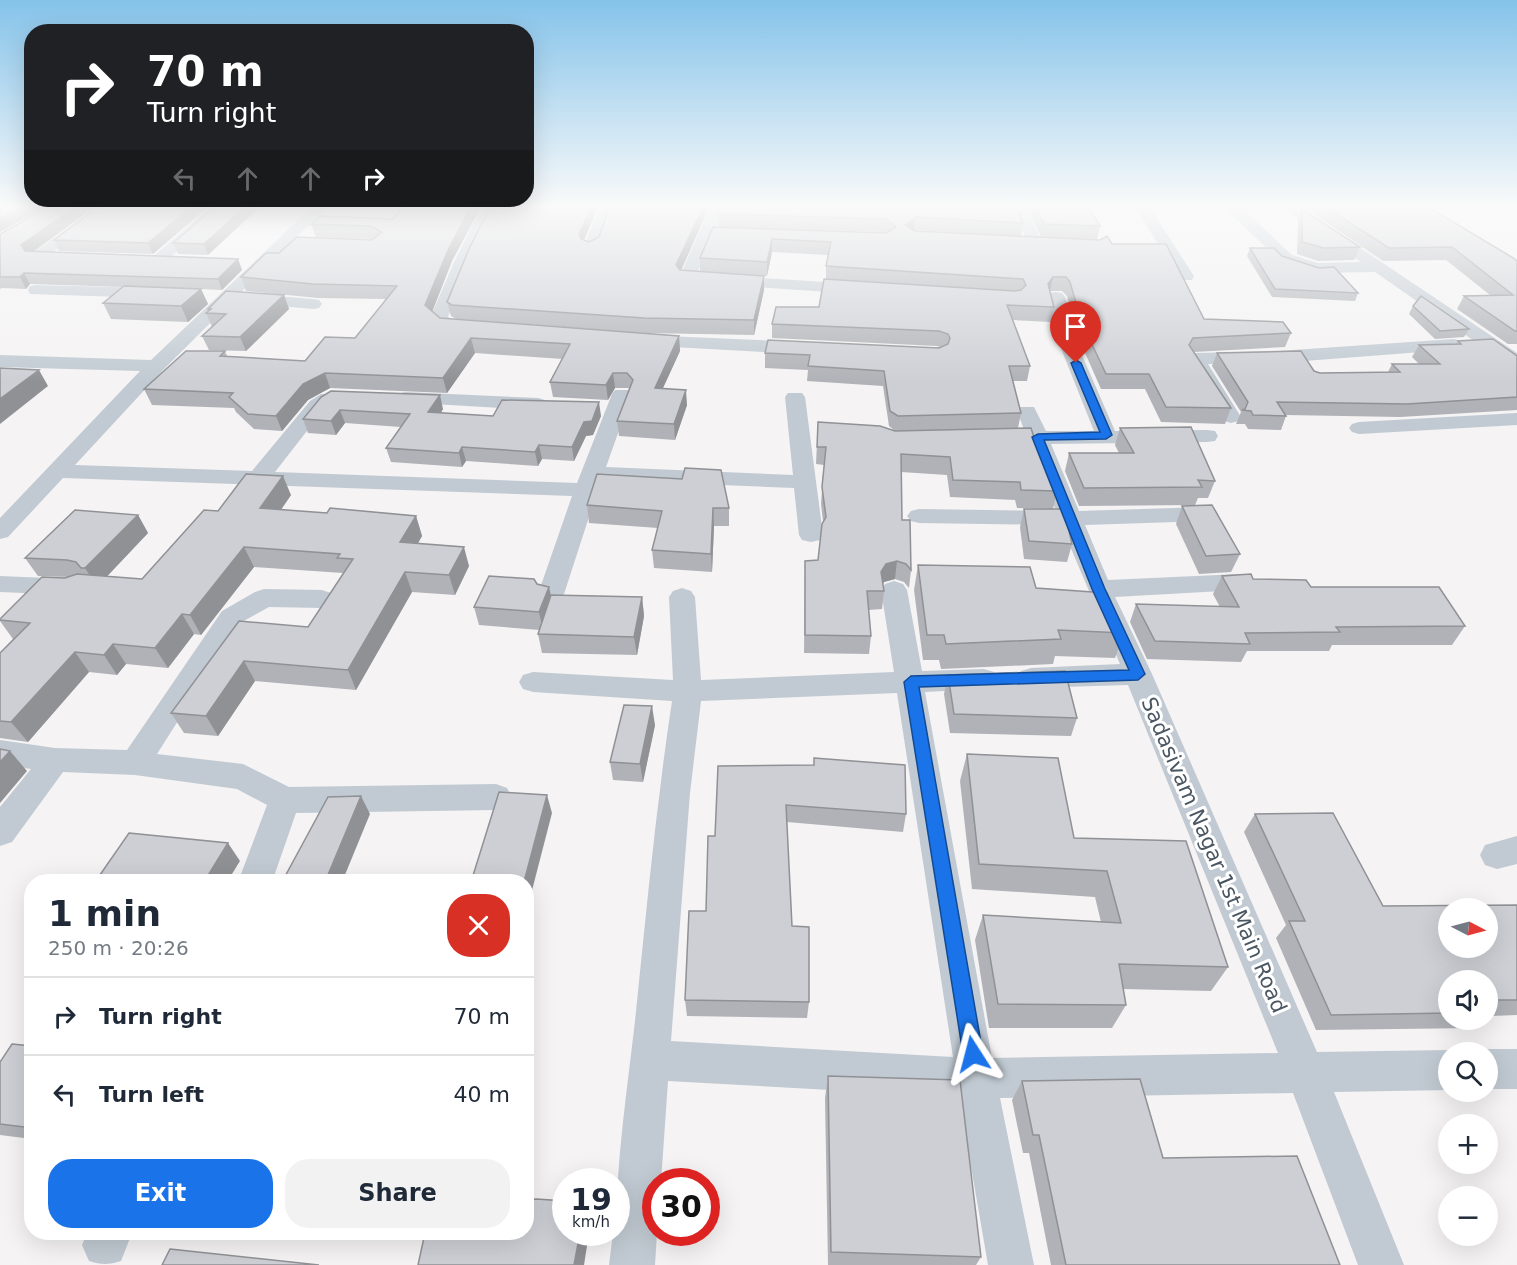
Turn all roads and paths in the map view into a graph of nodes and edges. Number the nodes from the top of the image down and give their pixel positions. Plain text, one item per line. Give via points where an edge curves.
1 (260, 264) edge
2 (461, 264) edge
3 (695, 264) edge
4 (1178, 264) edge
5 (1305, 264) edge
6 (1371, 264) edge
7 (1375, 267) junction
8 (1186, 276) dead end
9 (36, 290) dead end
10 (873, 290) edge
11 (164, 294) edge
12 (207, 296) dead end
13 (229, 297) junction
14 (1056, 297) dead end
15 (313, 304) dead end
16 (493, 331) edge
17 (622, 339) edge
18 (1491, 343) junction
19 (825, 349) edge
20 (189, 357) edge
21 (161, 361) junction
22 (1517, 362) edge
23 (4, 365) edge
24 (346, 395) edge
25 (382, 397) edge
26 (795, 397) dead end
27 (558, 405) edge
28 (593, 407) edge
29 (1231, 417) edge
30 (1517, 419) edge
31 (1033, 424) junction
32 (1359, 428) dead end
33 (1106, 435) junction
34 (1207, 436) dead end
35 (1004, 438) edge
36 (59, 471) junction
37 (258, 479) junction
38 (590, 482) junction
39 (805, 482) junction
40 (1206, 514) edge
41 (919, 516) dead end
42 (1071, 518) junction
43 (0, 532) edge
44 (811, 535) dead end
45 (1240, 582) edge
46 (0, 584) edge
47 (78, 588) edge
48 (1099, 589) junction
49 (894, 590) dead end
50 (551, 594) edge
51 (682, 597) dead end
52 (322, 599) dead end
53 (1138, 674) junction
54 (533, 682) dead end
55 (911, 682) junction
56 (688, 691) junction
57 (0, 752) edge
58 (55, 760) junction
59 (135, 764) junction
60 (496, 797) edge
61 (285, 800) junction
62 (0, 832) edge
63 (258, 874) edge
64 (649, 1060) junction
65 (1498, 1069) edge
66 (1517, 1069) edge
67 (1438, 1070) edge
68 (1306, 1073) junction
69 (976, 1078) junction
70 (632, 1265) edge
71 (1011, 1265) edge
72 (1381, 1265) edge

1 - 13 street
2 - 16 street via 439,318 458,328
3 - 10 street via 687,278
4 - 8 street
5 - 7 street via 1317,268
6 - 7 street
7 - 18 street
9 - 11 street
12 - 13 street
13 - 15 street
13 - 21 street
14 - 33 street via 1070,346
17 - 19 street
18 - 22 street
18 - 29 street via 1195,359
20 - 21 street
21 - 23 street
21 - 36 street
24 - 37 street via 331,396 316,405
25 - 27 street
26 - 39 street
28 - 38 street via 619,401
30 - 32 street
31 - 33 street
31 - 35 street
31 - 42 street, Sadasivam Nagar 1st Main Road
33 - 34 street
36 - 37 street
36 - 43 street
37 - 38 street
38 - 39 street
38 - 50 street
39 - 44 street
40 - 42 street
41 - 42 street
42 - 48 street, Sadasivam Nagar 1st Main Road
45 - 48 street
46 - 47 street
48 - 53 street, Sadasivam Nagar 1st Main Road
49 - 55 street
51 - 56 street
52 - 59 street via 264,598 231,617
53 - 55 street
53 - 68 street, Sadasivam Nagar 1st Main Road
54 - 56 street
55 - 56 street
55 - 69 street
56 - 64 street via 674,794
57 - 58 street
58 - 59 street
58 - 62 street
59 - 61 street via 243,777
60 - 61 street
61 - 63 street
64 - 69 street
64 - 70 street
65 - 66 street
67 - 68 street
68 - 69 street
68 - 72 street, Sadasivam Nagar 1st Main Road
69 - 71 street

